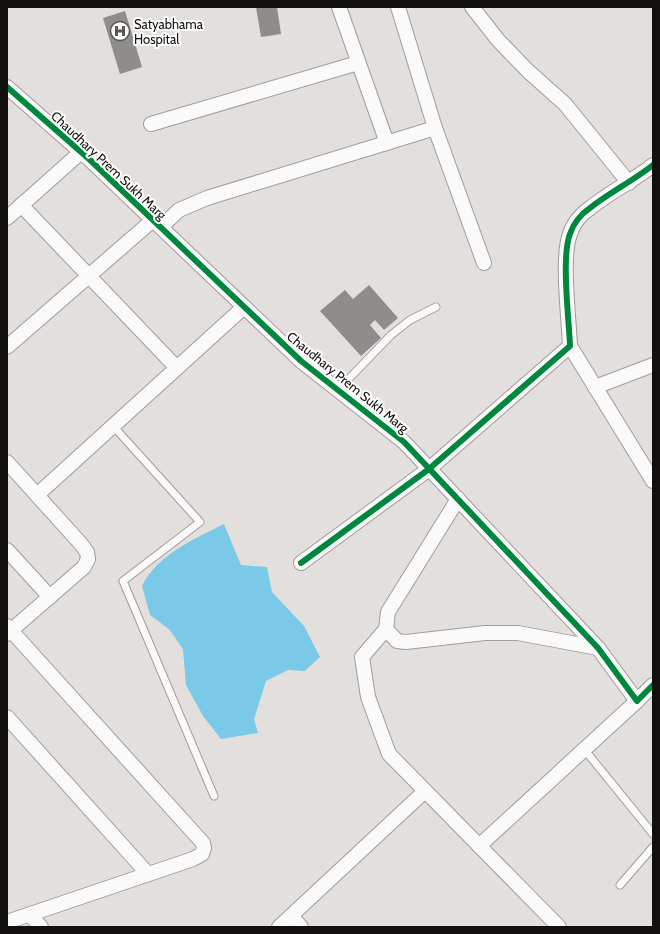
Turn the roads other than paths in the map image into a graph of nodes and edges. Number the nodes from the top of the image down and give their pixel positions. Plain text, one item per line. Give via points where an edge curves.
1 (339, 7) edge
2 (398, 7) edge
3 (472, 7) edge
4 (358, 63) junction
5 (7, 87) edge
6 (151, 124) dead end
7 (435, 128) junction
8 (387, 143) junction
9 (81, 152) junction
10 (653, 166) edge
11 (629, 183) junction
12 (21, 205) junction
13 (7, 218) edge
14 (157, 223) junction
15 (484, 263) dead end
16 (90, 275) junction
17 (436, 306) dead end
18 (244, 307) junction
19 (570, 346) junction
20 (7, 347) edge
21 (653, 365) edge
22 (177, 368) junction
23 (595, 387) junction
24 (338, 390) junction
25 (114, 427) junction
26 (7, 462) edge
27 (429, 469) junction
28 (653, 481) edge
29 (37, 495) junction
30 (458, 499) junction
31 (7, 550) edge
32 (301, 563) dead end
33 (50, 597) junction
34 (386, 628) junction
35 (8, 630) edge
36 (598, 648) junction
37 (653, 685) edge
38 (637, 700) junction
39 (7, 717) edge
40 (584, 749) junction
41 (425, 791) junction
42 (214, 796) dead end
43 (653, 834) edge
44 (479, 846) junction
45 (653, 847) edge
46 (148, 874) junction
47 (620, 885) dead end
48 (30, 915) junction
49 (291, 916) junction
50 (8, 921) edge
51 (41, 927) edge
52 (279, 927) edge
53 (301, 927) edge
54 (559, 927) edge

1 - 4 street
2 - 7 street
3 - 11 street via 528,72 565,104
4 - 6 street
4 - 8 street
5 - 9 street, Chaudhary Prem Sukh Marg
7 - 8 street
7 - 15 street
8 - 14 street via 207,198
9 - 12 street
9 - 14 street, Chaudhary Prem Sukh Marg
10 - 11 street
11 - 19 street via 590,208 578,219 570,234 566,252
12 - 13 street
12 - 16 street
14 - 16 street
14 - 18 street, Chaudhary Prem Sukh Marg
16 - 20 street
16 - 22 street
17 - 24 lane via 410,320 391,335
18 - 22 street
18 - 24 street, Chaudhary Prem Sukh Marg via 301,361
19 - 23 street
19 - 27 street
21 - 23 street
22 - 25 street
23 - 28 street
24 - 27 street, Chaudhary Prem Sukh Marg via 404,442
25 - 29 street
25 - 42 lane via 200,522 123,581
26 - 29 street
27 - 30 street, Chaudhary Prem Sukh Marg
27 - 32 street
29 - 33 street via 81,544 87,552 88,559 84,567
30 - 34 street via 388,612
30 - 36 street, Chaudhary Prem Sukh Marg
31 - 33 street
33 - 35 street
34 - 36 street via 397,641 406,642 485,633 518,633
34 - 41 street via 362,657 368,697 389,754
35 - 46 street via 203,843 202,854
36 - 38 street, Chaudhary Prem Sukh Marg
37 - 38 street
38 - 40 street
39 - 46 street
40 - 43 lane
40 - 44 street
41 - 44 street
41 - 49 street
44 - 54 street
45 - 47 lane
46 - 48 street
48 - 50 street
48 - 51 street
49 - 52 street
49 - 53 street

